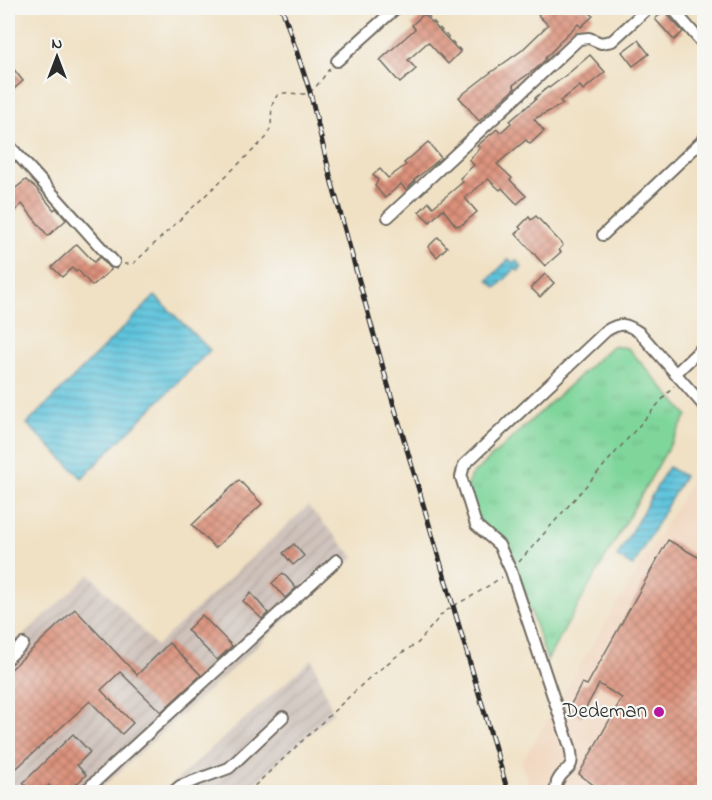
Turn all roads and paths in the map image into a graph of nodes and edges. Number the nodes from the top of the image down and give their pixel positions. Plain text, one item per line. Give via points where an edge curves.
1 (396, 8) edge
2 (421, 8) edge
3 (648, 8) edge
4 (672, 8) edge
5 (705, 45) edge
6 (461, 51) dead end
7 (337, 61) joint
8 (705, 139) edge
9 (8, 144) edge
10 (388, 217) dead end
11 (603, 235) dead end
12 (114, 262) joint
13 (705, 346) edge
14 (675, 374) junction
15 (674, 386) dead end
16 (702, 410) edge
17 (705, 422) edge
18 (337, 560) dead end
19 (511, 571) junction
20 (23, 644) dead end
21 (8, 658) edge
22 (283, 717) dead end
23 (84, 792) edge
24 (173, 792) edge
25 (248, 792) edge
26 (555, 792) edge

1 - 7 street
2 - 6 path
3 - 10 street via 612,41 579,39
4 - 5 street
7 - 12 path via 310,92 278,95 266,138 133,264
8 - 11 street
9 - 12 street
13 - 14 street
14 - 16 street
14 - 19 street via 640,333 629,325 616,325 464,465 461,477 476,525 499,545
15 - 19 path
16 - 17 path
18 - 23 street
19 - 25 path via 441,615 418,644 368,679
19 - 26 street via 573,757 571,767 557,781
20 - 21 street
22 - 24 street via 229,768

